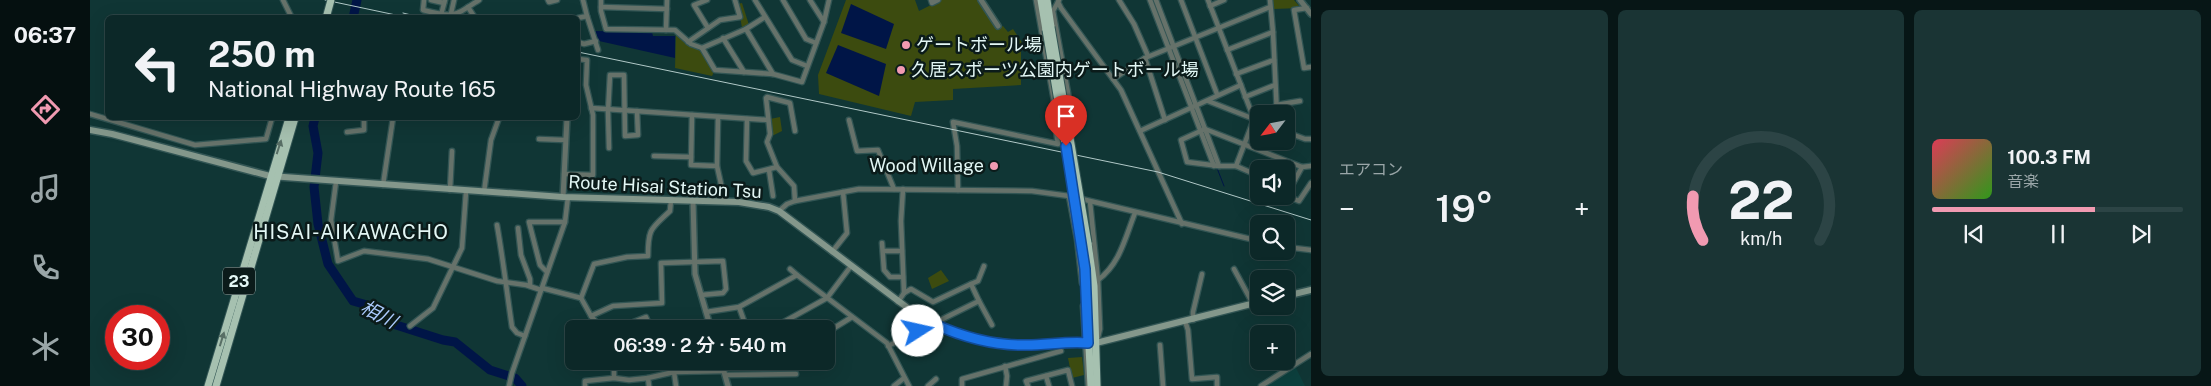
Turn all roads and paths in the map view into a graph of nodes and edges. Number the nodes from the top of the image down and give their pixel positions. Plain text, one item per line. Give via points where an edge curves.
1 (283, 0) edge
2 (331, 0) edge
3 (424, 0) edge
4 (431, 0) edge
5 (454, 0) edge
6 (479, 0) edge
7 (548, 0) edge
8 (557, 0) edge
9 (583, 0) edge
10 (601, 0) edge
11 (667, 0) edge
12 (707, 0) edge
13 (735, 0) edge
14 (755, 0) edge
15 (783, 0) edge
16 (810, 0) edge
17 (829, 0) edge
18 (931, 0) edge
19 (938, 0) edge
20 (981, 0) edge
21 (1036, 0) edge
22 (1041, 0) edge
23 (1047, 0) edge
24 (1120, 0) edge
25 (1150, 0) edge
26 (1156, 0) edge
27 (1181, 0) edge
28 (1208, 0) edge
29 (1224, 0) edge
30 (1270, 0) edge
31 (1300, 0) edge
32 (1058, 1) edge
33 (444, 3) edge
34 (453, 6) junction
35 (601, 6) junction
36 (1210, 6) junction
37 (468, 7) junction
38 (1270, 7) junction
39 (1307, 8) junction
40 (667, 9) junction
41 (1311, 14) edge
42 (290, 15) edge
43 (327, 15) edge
44 (442, 15) joint
45 (451, 15) edge
46 (456, 15) edge
47 (473, 15) edge
48 (588, 16) junction
49 (765, 17) junction
50 (580, 18) edge
51 (824, 22) junction
52 (998, 26) dead end
53 (708, 28) junction
54 (1219, 28) junction
55 (746, 29) junction
56 (1049, 29) junction
57 (666, 30) junction
58 (1273, 32) junction
59 (1195, 37) junction
60 (724, 38) junction
61 (596, 41) junction
62 (688, 42) junction
63 (580, 43) edge
64 (816, 43) junction
65 (1171, 47) junction
66 (702, 48) junction
67 (598, 50) dead end
68 (1227, 50) junction
69 (1147, 57) junction
70 (580, 59) edge
71 (1274, 60) junction
72 (808, 66) junction
73 (1311, 67) edge
74 (744, 72) junction
75 (773, 74) junction
76 (1236, 74) junction
77 (1113, 79) junction
78 (1241, 85) junction
79 (1275, 85) junction
80 (1218, 94) junction
81 (1245, 97) junction
82 (1208, 101) junction
83 (1300, 102) dead end
84 (1276, 105) joint
85 (1193, 106) junction
86 (1250, 107) edge
87 (592, 108) junction
88 (609, 109) junction
89 (625, 110) junction
90 (638, 111) junction
91 (90, 114) edge
92 (692, 115) junction
93 (718, 117) junction
94 (105, 118) edge
95 (1250, 118) edge
96 (747, 119) junction
97 (110, 120) edge
98 (271, 120) edge
99 (288, 120) edge
100 (294, 120) edge
101 (364, 120) edge
102 (393, 120) edge
103 (498, 120) edge
104 (567, 120) edge
105 (768, 120) junction
106 (849, 120) dead end
107 (1165, 120) junction
108 (1059, 129) junction
109 (90, 130) edge
110 (1203, 130) junction
111 (795, 131) dead end
112 (1140, 131) junction
113 (347, 132) dead end
114 (1250, 132) edge
115 (1295, 135) edge
116 (539, 139) dead end
117 (1311, 139) edge
118 (566, 140) junction
119 (1244, 144) junction
120 (609, 148) dead end
121 (452, 151) dead end
122 (654, 156) dead end
123 (691, 157) junction
124 (717, 166) junction
125 (1216, 166) junction
126 (1236, 166) junction
127 (1302, 166) junction
128 (1311, 166) edge
129 (777, 167) junction
130 (769, 170) junction
131 (1250, 172) edge
132 (564, 174) junction
133 (270, 176) junction
134 (279, 177) junction
135 (1295, 177) edge
136 (336, 182) junction
137 (1311, 183) edge
138 (383, 185) junction
139 (894, 189) junction
140 (903, 189) junction
141 (450, 190) junction
142 (958, 190) junction
143 (466, 192) junction
144 (843, 192) junction
145 (484, 193) junction
146 (773, 196) dead end
147 (1068, 196) junction
148 (565, 197) junction
149 (671, 200) junction
150 (1295, 200) edge
151 (693, 201) junction
152 (795, 201) junction
153 (725, 202) junction
154 (1090, 202) junction
155 (780, 212) junction
156 (1135, 213) junction
157 (565, 222) junction
158 (1182, 224) junction
159 (497, 225) dead end
160 (518, 228) dead end
161 (1250, 240) edge
162 (882, 243) dead end
163 (1295, 247) edge
164 (1311, 250) edge
165 (883, 251) junction
166 (902, 251) junction
167 (832, 252) junction
168 (693, 262) junction
169 (851, 266) junction
170 (984, 266) dead end
171 (453, 267) junction
172 (790, 269) dead end
173 (1234, 269) dead end
174 (547, 272) junction
175 (1202, 274) dead end
176 (797, 275) junction
177 (903, 277) junction
178 (1098, 280) junction
179 (506, 283) junction
180 (971, 284) junction
181 (530, 286) junction
182 (541, 289) junction
183 (1311, 290) edge
184 (904, 293) junction
185 (1250, 294) edge
186 (1295, 294) edge
187 (701, 295) junction
188 (582, 298) junction
189 (827, 298) junction
190 (979, 301) junction
191 (898, 302) junction
192 (1250, 305) edge
193 (739, 307) junction
194 (706, 312) junction
195 (591, 316) junction
196 (852, 317) junction
197 (594, 320) edge
198 (708, 320) edge
199 (744, 320) edge
200 (787, 320) edge
201 (1194, 320) junction
202 (1185, 321) junction
203 (934, 324) junction
204 (992, 325) dead end
205 (410, 326) dead end
206 (835, 327) edge
207 (525, 336) junction
208 (1090, 343) junction
209 (1160, 345) dead end
210 (888, 346) junction
211 (1061, 351) dead end
212 (1311, 354) edge
213 (1005, 366) junction
214 (614, 370) edge
215 (723, 370) edge
216 (674, 372) junction
217 (724, 373) junction
218 (796, 374) dead end
219 (1046, 376) junction
220 (614, 378) junction
221 (648, 378) junction
222 (904, 378) junction
223 (936, 379) dead end
224 (510, 383) edge
225 (208, 386) edge
226 (216, 386) edge
227 (586, 386) edge
228 (649, 386) edge
229 (676, 386) edge
230 (728, 386) edge
231 (894, 386) edge
232 (909, 386) edge
233 (928, 386) edge
234 (962, 386) edge
235 (1006, 386) edge
236 (1028, 386) edge
237 (1049, 386) edge
238 (1072, 386) edge
239 (1090, 386) edge
240 (1097, 386) edge
241 (1163, 386) edge
242 (1217, 386) edge
243 (1261, 386) edge

1 - 42 street
2 - 43 highway, bridge
3 - 44 street via 423,10
4 - 33 street
5 - 34 street
6 - 37 street
7 - 8 street
9 - 48 street
10 - 35 street
11 - 40 street
12 - 53 street via 694,5
13 - 53 street via 740,16 720,20
14 - 49 street
15 - 64 street via 806,39
16 - 51 street
17 - 51 street
18 - 19 street via 932,3
20 - 52 street
21 - 108 street
22 - 56 highway
23 - 56 highway
24 - 69 street
25 - 65 street
26 - 65 street
27 - 59 street
28 - 36 street
29 - 36 street
30 - 38 street
31 - 39 street
32 - 77 street
32 - 108 street via 1053,11 1075,131
33 - 34 street
33 - 44 street
34 - 45 street
35 - 40 street
35 - 57 street via 606,29
36 - 54 street
37 - 46 street
37 - 47 street
38 - 54 street
38 - 58 street
39 - 41 street
39 - 73 street via 1294,10 1304,68
40 - 57 street
48 - 50 street
48 - 61 street
49 - 55 street
49 - 72 street via 792,60
51 - 64 street
53 - 62 street
54 - 59 street
54 - 68 street
55 - 60 street
55 - 75 street
56 - 208 highway, bridge via 1094,286
57 - 62 street via 677,31
58 - 68 street
58 - 71 street
59 - 65 street
59 - 80 street
60 - 66 street
60 - 74 street
61 - 63 street
61 - 67 street
62 - 66 street
64 - 72 street
65 - 69 street
65 - 85 street
66 - 74 street via 715,70
68 - 76 street
69 - 77 street
69 - 107 street
70 - 87 street via 587,60 586,85
71 - 76 street
71 - 79 street
72 - 75 street via 802,82
74 - 75 street
76 - 78 street
77 - 112 street
78 - 80 street
78 - 81 street
79 - 81 street
79 - 84 street
80 - 82 street
81 - 86 street
82 - 85 street
82 - 95 street
83 - 84 street
85 - 107 street
85 - 110 street
87 - 88 street
87 - 132 street via 594,175
88 - 89 street
88 - 89 street via 610,74 624,75
88 - 120 street
89 - 90 street
89 - 90 street via 625,136 638,135
90 - 92 street
91 - 94 street
92 - 93 street
92 - 123 street
93 - 96 street
93 - 124 street
96 - 105 street
96 - 130 street via 746,161 754,173
97 - 98 street via 195,145 266,139
133 -> 99 highway, 23
100 - 134 highway, 23
101 - 113 street via 364,130
102 - 138 street
103 - 145 street
104 - 118 street
105 - 111 street via 767,97 790,104
105 - 129 street via 770,134 767,142
106 - 139 street via 857,151 878,150
107 - 112 street
108 - 142 street via 1056,131 1058,144 953,122 958,146
109 - 133 main road, Route Hisai Station Tsu
110 - 119 street
110 - 125 street
110 - 125 street via 1181,140 1187,162
112 - 158 street
114 - 119 street
115 - 117 street
116 - 118 street
118 - 132 street
119 - 126 street
119 - 127 street
121 - 141 street
122 - 123 street
123 - 124 street via 691,165
124 - 153 street
125 - 126 street
126 - 131 street
127 - 128 street
127 - 135 street
129 - 130 street
129 - 152 street via 794,186
130 - 146 street
132 - 148 street
133 - 134 main road, Route Hisai Station Tsu
225 -> 133 highway, 23
134 - 136 main road, Route Hisai Station Tsu
134 - 226 highway, 23
136 - 138 main road, Route Hisai Station Tsu
136 - 171 street via 331,220 338,260 364,251
137 - 150 street via 1298,201
138 - 141 main road, Route Hisai Station Tsu
139 - 140 street
139 - 144 street
140 - 142 street
140 - 166 street
141 - 143 main road, Route Hisai Station Tsu
142 - 147 street via 1032,191
143 - 145 main road, Route Hisai Station Tsu
143 - 171 street via 462,248
144 - 152 street
144 - 167 street via 847,233
145 - 148 main road, Route Hisai Station Tsu
147 - 154 street
147 - 208 street via 1077,239
148 - 149 main road, Route Hisai Station Tsu
148 - 157 street
149 - 151 main road, Route Hisai Station Tsu
149 - 188 street via 670,211 656,223 648,236 648,256 594,264
151 - 153 main road, Route Hisai Station Tsu
151 - 168 street
152 - 155 street via 786,204
153 - 155 main road, Route Hisai Station Tsu via 758,204
154 - 156 street
154 - 178 street
155 - 167 main road, Route Hisai Station Tsu
156 - 158 street
156 - 178 street via 1119,258
157 - 174 street
157 - 174 street via 529,222 540,266
158 - 161 street
159 - 179 street
160 - 181 street via 520,255
162 - 165 street
163 - 164 street
165 - 166 street
165 - 177 street via 887,274
166 - 177 street
167 - 169 main road, Route Hisai Station Tsu
168 - 187 street
168 - 187 street via 723,261 726,289 723,293
168 - 195 street via 661,263 662,304 613,306
169 - 189 street
169 - 191 main road, Route Hisai Station Tsu
170 - 180 street via 978,281
171 - 179 street
171 - 205 street via 433,308
172 - 176 street
173 - 185 street
174 - 182 street
175 - 201 street
176 - 189 street
176 - 193 street
177 - 184 street
178 - 208 street via 1100,329
179 - 181 street
179 - 207 street via 512,327
180 - 184 street via 933,302 911,289
180 - 190 street
181 - 182 street
182 - 188 street
182 - 207 street
183 - 186 main road
184 - 191 street
187 - 194 street
188 - 195 street
189 - 196 street
189 - 200 street
190 - 203 street
190 - 204 street
191 - 203 main road, Route Hisai Station Tsu
192 - 201 main road, Route Hisai Station Tsu
193 - 194 street
193 - 199 street
194 - 198 street
195 - 197 street
196 - 206 street
196 - 210 street
201 - 202 main road, Route Hisai Station Tsu
202 - 208 main road, Route Hisai Station Tsu
202 - 242 street via 1192,379 1217,377
203 - 208 main road, Route Hisai Station Tsu via 963,336 1001,343
203 - 210 street
207 - 224 street
208 - 239 highway
208 - 240 highway
209 - 241 street
210 - 222 street
211 - 213 street
212 - 243 street
213 - 234 street via 962,378
213 - 235 street
214 - 220 street
215 - 217 street
216 - 217 street
216 - 221 street
216 - 229 street
217 - 218 street
217 - 230 street
219 - 236 street via 1026,381
219 - 237 street
219 - 238 street via 1068,370
220 - 221 street
220 - 227 street via 585,381
221 - 228 street
222 - 231 street
222 - 232 street
223 - 233 street

